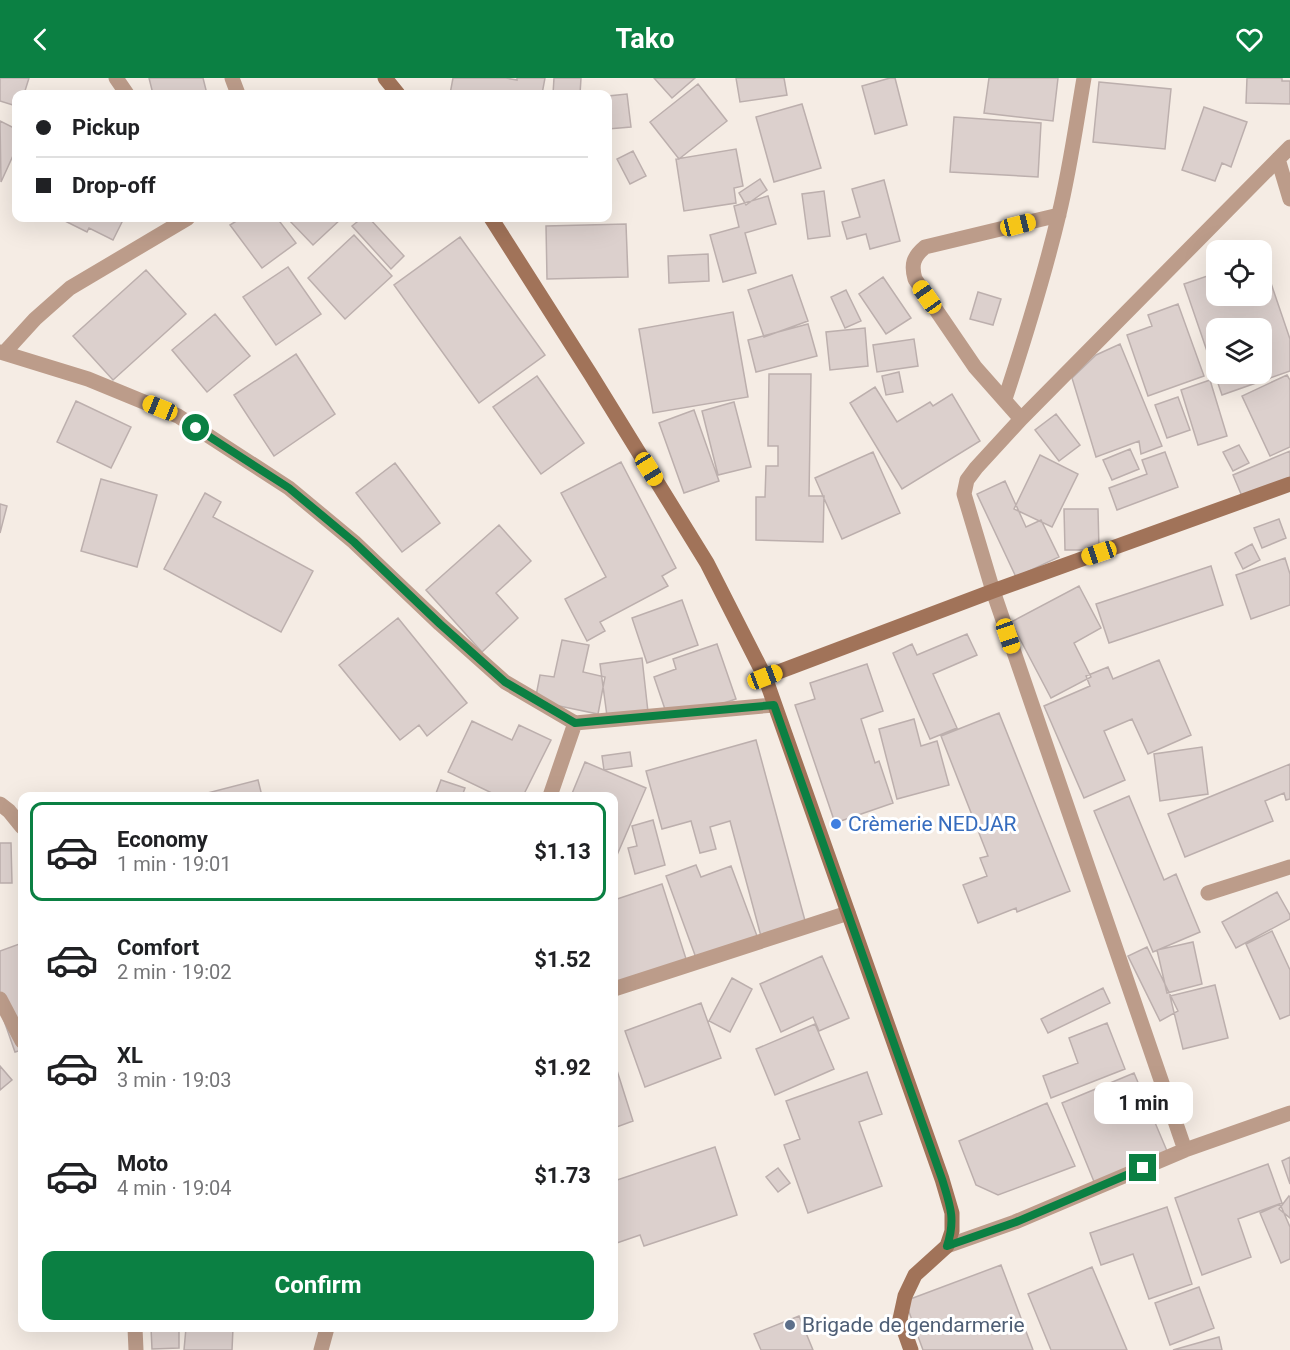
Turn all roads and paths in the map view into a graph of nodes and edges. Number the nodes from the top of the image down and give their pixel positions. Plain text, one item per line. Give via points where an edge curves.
1 (385, 78) edge
2 (1084, 78) edge
3 (395, 90) edge
4 (1290, 147) edge
5 (1278, 159) junction
6 (1290, 199) edge
7 (1059, 215) junction
8 (181, 222) edge
9 (494, 222) edge
10 (2, 352) edge
11 (1005, 399) junction
12 (1021, 419) junction
13 (1290, 484) edge
14 (993, 591) junction
15 (765, 677) junction
16 (774, 705) junction
17 (575, 723) junction
18 (551, 792) edge
19 (0, 804) edge
20 (18, 822) edge
21 (1290, 867) edge
22 (1208, 893) dead end
23 (848, 913) junction
24 (618, 988) edge
25 (0, 999) edge
26 (18, 1033) edge
27 (1290, 1113) edge
28 (1185, 1150) junction
29 (947, 1246) junction
30 (135, 1332) edge
31 (326, 1332) edge
32 (136, 1350) edge
33 (321, 1350) edge
34 (910, 1350) edge

1 - 3 main road
2 - 7 street
4 - 5 street
5 - 6 street
5 - 12 street
7 - 11 street
7 - 11 street via 925,247 916,254 911,266 915,279 969,357
8 - 10 street via 70,288
9 - 15 main road via 707,563
10 - 17 street via 88,379 178,416 289,488 346,535 505,682
11 - 12 street
12 - 14 street via 976,468 967,480 964,494
13 - 14 main road
14 - 15 main road
14 - 28 street
15 - 16 main road
16 - 17 street
16 - 23 main road
17 - 18 street
19 - 20 street
21 - 22 street
23 - 24 street
23 - 29 main road via 942,1179 952,1214
25 - 26 street
27 - 28 street
28 - 29 street via 1016,1222
29 - 34 main road via 915,1275 905,1296 900,1319
30 - 32 street
31 - 33 street

